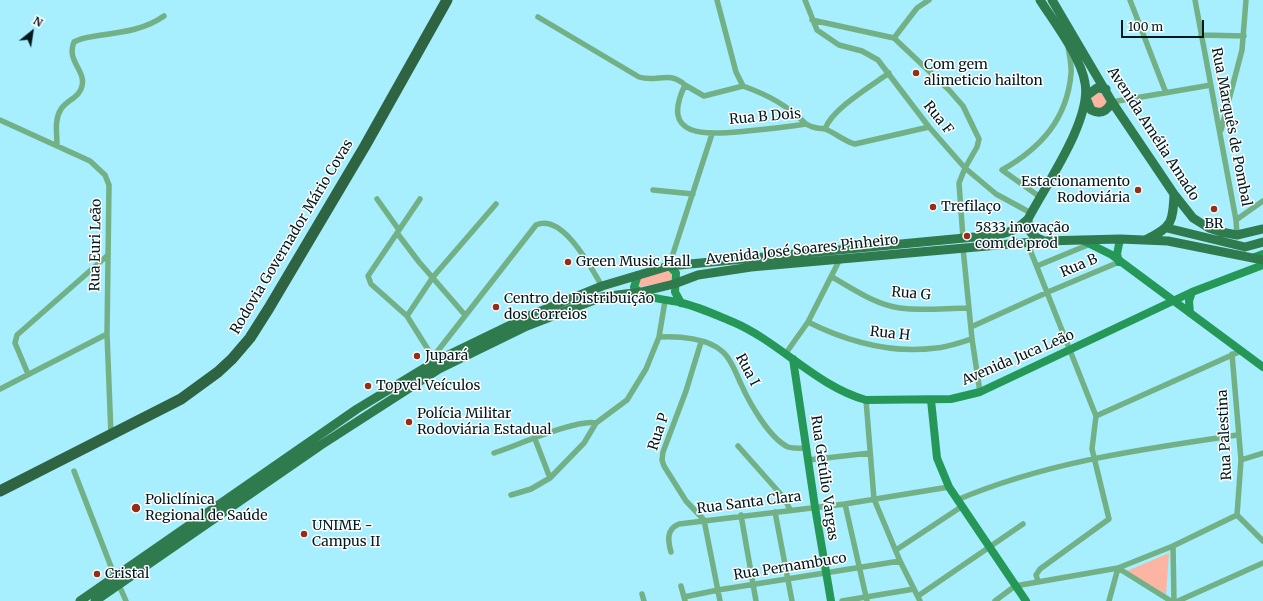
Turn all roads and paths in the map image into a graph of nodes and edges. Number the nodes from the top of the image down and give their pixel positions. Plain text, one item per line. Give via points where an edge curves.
1 (447, 0) edge
2 (717, 0) edge
3 (805, 0) edge
4 (929, 0) edge
5 (1040, 0) edge
6 (1052, 0) edge
7 (1130, 0) edge
8 (1195, 0) edge
9 (1246, 0) edge
10 (164, 16) dead end
11 (538, 17) dead end
12 (812, 20) junction
13 (1201, 35) junction
14 (1244, 36) junction
15 (894, 38) junction
16 (1068, 44) junction
17 (889, 73) junction
18 (686, 85) junction
19 (1210, 85) junction
20 (743, 86) junction
21 (1106, 89) junction
22 (1166, 93) junction
23 (1086, 97) junction
24 (1112, 102) junction
25 (0, 120) edge
26 (806, 124) junction
27 (929, 127) junction
28 (824, 129) junction
29 (1220, 132) junction
30 (712, 134) junction
31 (57, 145) junction
32 (965, 168) junction
33 (654, 190) dead end
34 (692, 194) junction
35 (1174, 194) junction
36 (1040, 197) junction
37 (377, 199) dead end
38 (420, 199) dead end
39 (1263, 201) edge
40 (496, 204) dead end
41 (1029, 216) junction
42 (1236, 220) junction
43 (1167, 228) junction
44 (1263, 229) edge
45 (398, 231) junction
46 (1237, 234) junction
47 (963, 238) junction
48 (1120, 239) junction
49 (1145, 239) junction
50 (1044, 241) junction
51 (1027, 242) junction
52 (1086, 242) junction
53 (1263, 242) edge
54 (963, 248) junction
55 (1263, 254) edge
56 (108, 255) junction
57 (1252, 258) junction
58 (840, 259) junction
59 (1263, 260) edge
60 (1119, 262) junction
61 (669, 266) junction
62 (1037, 266) junction
63 (1259, 267) edge
64 (638, 275) junction
65 (433, 277) junction
66 (832, 277) junction
67 (674, 284) junction
68 (602, 286) junction
69 (641, 292) junction
70 (1048, 292) junction
71 (1192, 292) junction
72 (665, 301) junction
73 (1174, 301) junction
74 (681, 303) junction
75 (969, 308) junction
76 (1190, 313) junction
77 (465, 315) junction
78 (407, 316) junction
79 (808, 322) junction
80 (971, 327) junction
81 (107, 334) junction
82 (659, 337) junction
83 (972, 339) junction
84 (701, 342) junction
85 (1070, 351) junction
86 (1241, 351) junction
87 (786, 353) junction
88 (1232, 354) junction
89 (434, 359) junction
90 (793, 359) junction
91 (1263, 367) edge
92 (28, 374) junction
93 (0, 389) edge
94 (980, 392) junction
95 (866, 400) junction
96 (931, 400) junction
97 (1096, 416) junction
98 (596, 423) junction
99 (111, 435) junction
100 (1238, 435) junction
101 (535, 439) junction
102 (738, 446) dead end
103 (806, 448) junction
104 (494, 453) dead end
105 (870, 453) junction
106 (1263, 453) edge
107 (1094, 459) junction
108 (808, 460) junction
109 (1241, 460) junction
110 (74, 471) dead end
111 (550, 478) junction
112 (949, 487) junction
113 (0, 491) edge
114 (511, 495) dead end
115 (874, 499) junction
116 (845, 504) junction
117 (959, 504) junction
118 (815, 507) junction
119 (790, 510) junction
120 (775, 512) junction
121 (741, 515) junction
122 (1237, 515) junction
123 (704, 520) junction
124 (1023, 524) dead end
125 (1263, 541) edge
126 (1173, 546) junction
127 (990, 547) junction
128 (896, 550) junction
129 (671, 552) dead end
130 (900, 561) junction
131 (1263, 564) edge
132 (859, 568) junction
133 (1118, 568) junction
134 (825, 573) junction
135 (788, 579) junction
136 (117, 581) junction
137 (1038, 581) junction
138 (753, 585) junction
139 (681, 586) dead end
140 (1015, 586) junction
141 (914, 589) junction
142 (718, 590) junction
143 (642, 594) dead end
144 (684, 599) edge
145 (866, 599) edge
146 (919, 599) edge
147 (80, 601) edge
148 (95, 601) edge
149 (126, 601) edge
150 (644, 601) edge
151 (720, 601) edge
152 (756, 601) edge
153 (792, 601) edge
154 (831, 601) edge
155 (842, 601) edge
156 (996, 601) edge
157 (1026, 601) edge
158 (1108, 601) edge
159 (1172, 601) edge
160 (1178, 601) edge

1 - 99 highway, Rodovia Governador Mário Covas via 361,152 250,338 218,372 181,399
2 - 20 street via 736,72
3 - 12 street, Rua F
4 - 15 street via 917,8
5 - 16 main road, Avenida Amélia Amado
6 - 21 main road, Avenida Amélia Amado
7 - 22 street
8 - 13 street, Rua Marquês de Pombal
9 - 14 street
10 - 31 street via 151,24 132,30 74,42 72,55 83,85 58,116
11 - 18 street via 640,77 652,79 670,76
12 - 15 street
12 - 17 street, Rua F via 824,36 839,45 870,54
13 - 14 street
13 - 19 street, Rua Marquês de Pombal
14 - 29 street
15 - 32 street via 953,93 970,117 979,141
16 - 23 main road, Avenida Amélia Amado via 1083,73
16 - 36 street via 1071,72 1065,106 1038,146 1002,170
17 - 27 street, Rua F
17 - 28 street via 842,108 827,122
18 - 20 street via 704,96
18 - 30 street, Rua B Dois via 678,99 682,121 692,130
19 - 22 street
19 - 29 street, Rua Marquês de Pombal
20 - 26 street via 778,101
21 - 23 main road via 1097,88
21 - 24 main road, Avenida Amélia Amado
22 - 24 street
23 - 24 main road via 1091,110 1099,113 1107,110
23 - 36 main road, Avenida Amélia Amado via 1073,136
24 - 35 main road, Avenida Amélia Amado
25 - 31 street, Rua Euri Leão
26 - 28 street, Rua B Dois via 815,129
26 - 30 street, Rua B Dois
27 - 28 street, Rua B Dois via 855,144
27 - 32 street, Rua F
29 - 42 street, Rua Marquês de Pombal
30 - 34 street
31 - 56 street, Rua Euri Leão via 90,161 105,175 110,185
32 - 41 street, Rua F via 996,194
32 - 47 street via 959,183
33 - 34 street
34 - 61 street
35 - 43 main road via 1171,219
35 - 46 main road, Avenida Amélia Amado via 1200,224 1221,232
36 - 41 main road, Avenida Amélia Amado
37 - 45 street
38 - 45 street
39 - 42 street
40 - 65 street
41 - 47 main road, Avenida José Soares Pinheiro via 1019,228 1008,233
41 - 50 main road via 1028,227 1031,234
42 - 46 street, Rua Marquês de Pombal
43 - 49 main road
43 - 53 main road via 1245,247
44 - 46 main road, Avenida Amélia Amado
45 - 65 street via 419,262
45 - 78 street via 368,276 368,280
47 - 61 main road, Avenida José Soares Pinheiro
48 - 49 main road, Avenida José Soares Pinheiro
48 - 52 main road, Avenida José Soares Pinheiro
48 - 60 main road via 1117,254
49 - 57 main road, Avenida José Soares Pinheiro via 1188,244
50 - 51 main road, Avenida José Soares Pinheiro
50 - 52 main road, Avenida José Soares Pinheiro
51 - 54 main road, Avenida José Soares Pinheiro
51 - 62 street
52 - 60 main road
52 - 62 street, Avenida José Soares Pinheiro
54 - 58 main road, Avenida José Soares Pinheiro
54 - 75 street
55 - 57 main road
56 - 81 street, Rua Euri Leão
56 - 92 street via 17,335 15,344
57 - 59 main road, Avenida José Soares Pinheiro
57 - 63 main road, Avenida Juca Leão
58 - 66 street
58 - 67 main road, Avenida José Soares Pinheiro via 743,268 698,275
60 - 70 street, Rua B
60 - 73 main road
61 - 64 main road, Avenida José Soares Pinheiro
61 - 67 main road via 676,273
62 - 70 street
63 - 71 main road, Avenida Juca Leão
64 - 68 main road, Avenida José Soares Pinheiro
64 - 69 main road via 634,287
65 - 77 street
65 - 78 street
66 - 75 street, Rua G via 877,301 895,307
66 - 79 street
67 - 69 main road, Avenida José Soares Pinheiro
67 - 74 main road via 676,296
68 - 77 street via 575,242 550,224 542,222 536,225
68 - 89 main road, Avenida José Soares Pinheiro via 523,318
69 - 72 main road, Avenida Juca Leão
69 - 136 main road, Avenida José Soares Pinheiro via 602,297 527,326 439,369
70 - 80 street
70 - 85 street
71 - 73 main road, Avenida Juca Leão
71 - 76 main road via 1189,301
72 - 74 main road, Avenida Juca Leão
72 - 82 street
73 - 76 main road
73 - 85 main road, Avenida Juca Leão
74 - 87 main road, Avenida Juca Leão via 734,322
75 - 80 street
76 - 86 main road
77 - 89 street
78 - 89 street
79 - 83 street, Rua H via 852,342 895,349 937,348
79 - 87 street
80 - 83 street
81 - 92 street
81 - 99 street, Rua Euri Leão
82 - 84 street, Rua I via 682,337
82 - 98 street via 632,394 619,408
83 - 94 street
84 - 103 street, Rua I via 717,347 729,358 743,389 774,436 793,448
84 - 123 street, Rua P via 662,460 686,500
85 - 94 main road, Avenida Juca Leão
85 - 97 street
86 - 88 street
86 - 91 main road
87 - 90 main road, Avenida Juca Leão
88 - 97 street
88 - 100 street, Rua Palestina
89 - 136 main road, Avenida José Soares Pinheiro via 357,409
90 - 95 main road, Avenida Juca Leão via 846,393
90 - 103 main road, Rua Getúlio Vargas
92 - 93 street
94 - 96 main road, Avenida Juca Leão via 950,399
95 - 96 main road, Avenida Juca Leão
95 - 105 street
96 - 112 main road via 937,458
97 - 107 street via 1092,449
98 - 101 street via 588,422
98 - 111 street via 584,443
99 - 113 highway, Rodovia Governador Mário Covas
100 - 107 street
100 - 109 street, Rua Palestina
101 - 104 street
101 - 111 street
102 - 119 street via 785,499
103 - 108 main road, Rua Getúlio Vargas
105 - 108 street
105 - 115 street
106 - 109 street
107 - 117 street via 1002,482
107 - 137 street via 1109,519 1040,569 1036,575
108 - 118 main road, Rua Getúlio Vargas
109 - 122 street, Rua Palestina
110 - 136 street
111 - 114 street via 531,489
112 - 115 street, Rua Santa Clara
112 - 117 main road
115 - 116 street, Rua Santa Clara
115 - 128 street
116 - 118 street, Rua Santa Clara
116 - 132 street
117 - 127 main road
117 - 128 street
118 - 119 street, Rua Santa Clara
118 - 134 main road, Rua Getúlio Vargas
119 - 120 street, Rua Santa Clara
120 - 121 street, Rua Santa Clara
120 - 135 street
121 - 123 street, Rua Santa Clara
121 - 138 street
122 - 125 street
122 - 126 street
123 - 129 street, Rua Santa Clara via 674,526 669,538
123 - 142 street
124 - 127 street
126 - 133 street
126 - 159 street
127 - 140 main road
127 - 146 street
128 - 130 street
130 - 132 street, Rua Pernambuco
130 - 141 street
131 - 160 street
132 - 134 street, Rua Pernambuco
132 - 145 street
133 - 137 street
133 - 158 street
133 - 159 street
134 - 135 street, Rua Pernambuco
134 - 154 main road, Rua Getúlio Vargas
135 - 138 street, Rua Pernambuco
135 - 153 street
136 - 147 main road, Avenida José Soares Pinheiro
136 - 148 main road, Avenida José Soares Pinheiro
136 - 149 street
137 - 140 street
138 - 142 street, Rua Pernambuco
138 - 152 street
139 - 144 street
140 - 156 street
140 - 157 main road
141 - 145 street
141 - 146 street
142 - 144 street, Rua Pernambuco
142 - 151 street
143 - 150 street
145 - 155 street

